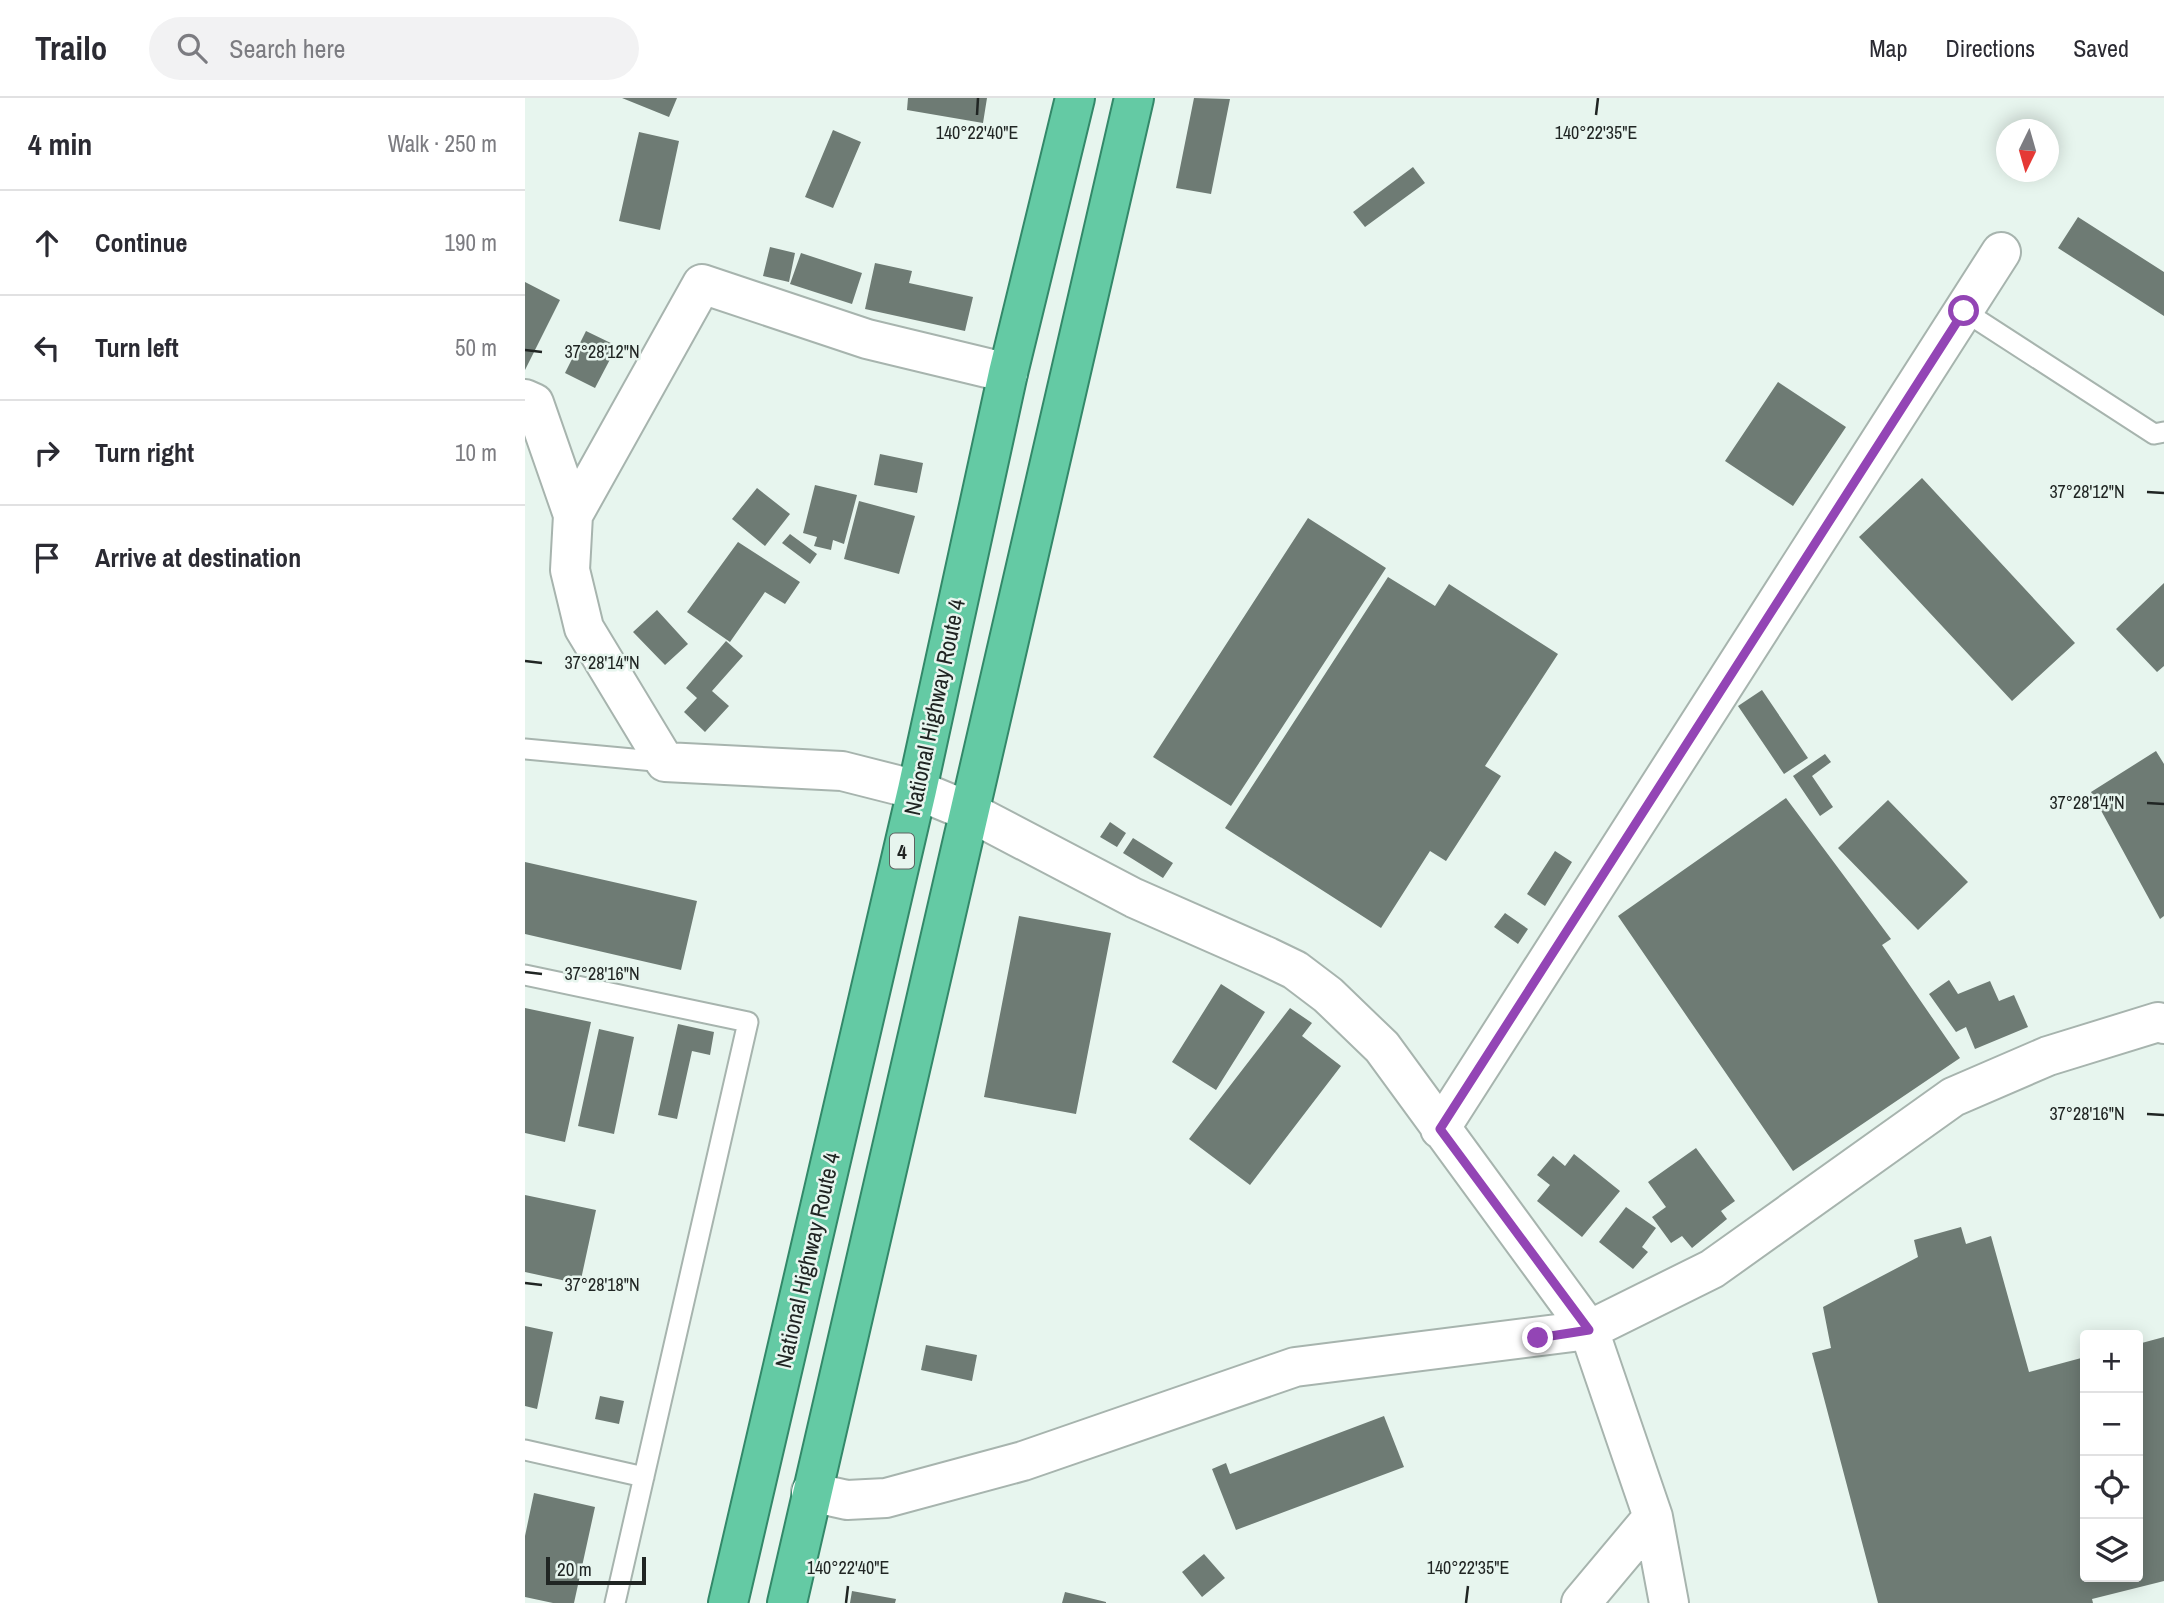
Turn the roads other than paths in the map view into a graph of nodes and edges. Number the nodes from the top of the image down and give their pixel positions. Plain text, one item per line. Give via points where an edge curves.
1 (1076, 98) edge
2 (1134, 98) edge
3 (2001, 253) dead end
4 (1964, 311) junction
5 (1007, 373) junction
6 (525, 399) edge
7 (2164, 432) edge
8 (573, 516) junction
9 (525, 748) edge
10 (665, 762) junction
11 (917, 790) junction
12 (968, 811) junction
13 (525, 975) edge
14 (2162, 1021) edge
15 (1440, 1129) junction
16 (1589, 1330) junction
17 (525, 1450) edge
18 (644, 1477) junction
19 (811, 1492) junction
20 (1653, 1517) junction
21 (615, 1603) edge
22 (728, 1603) edge
23 (787, 1603) edge
24 (1581, 1603) edge
25 (1669, 1603) edge

1 - 5 highway, National Highway Route 4 / 4
2 - 12 highway
3 - 4 street
4 - 7 lane via 2154,434
4 - 15 street
5 - 8 street via 867,339 702,284
5 - 11 highway, National Highway Route 4 / 4
6 - 8 street via 534,403
8 - 10 street via 571,570 584,628
9 - 10 lane
10 - 11 street via 842,771
11 - 12 street
11 - 22 highway, National Highway Route 4 / 4
12 - 15 street via 1134,898 1295,970 1382,1048
12 - 19 highway
13 - 18 lane via 748,1022
14 - 16 street via 2049,1056 1953,1097 1712,1269
15 - 16 street
16 - 19 street via 1295,1367 1023,1461 886,1498 847,1500
16 - 20 street
17 - 18 lane
18 - 21 lane
19 - 23 highway
20 - 24 street
20 - 25 street

